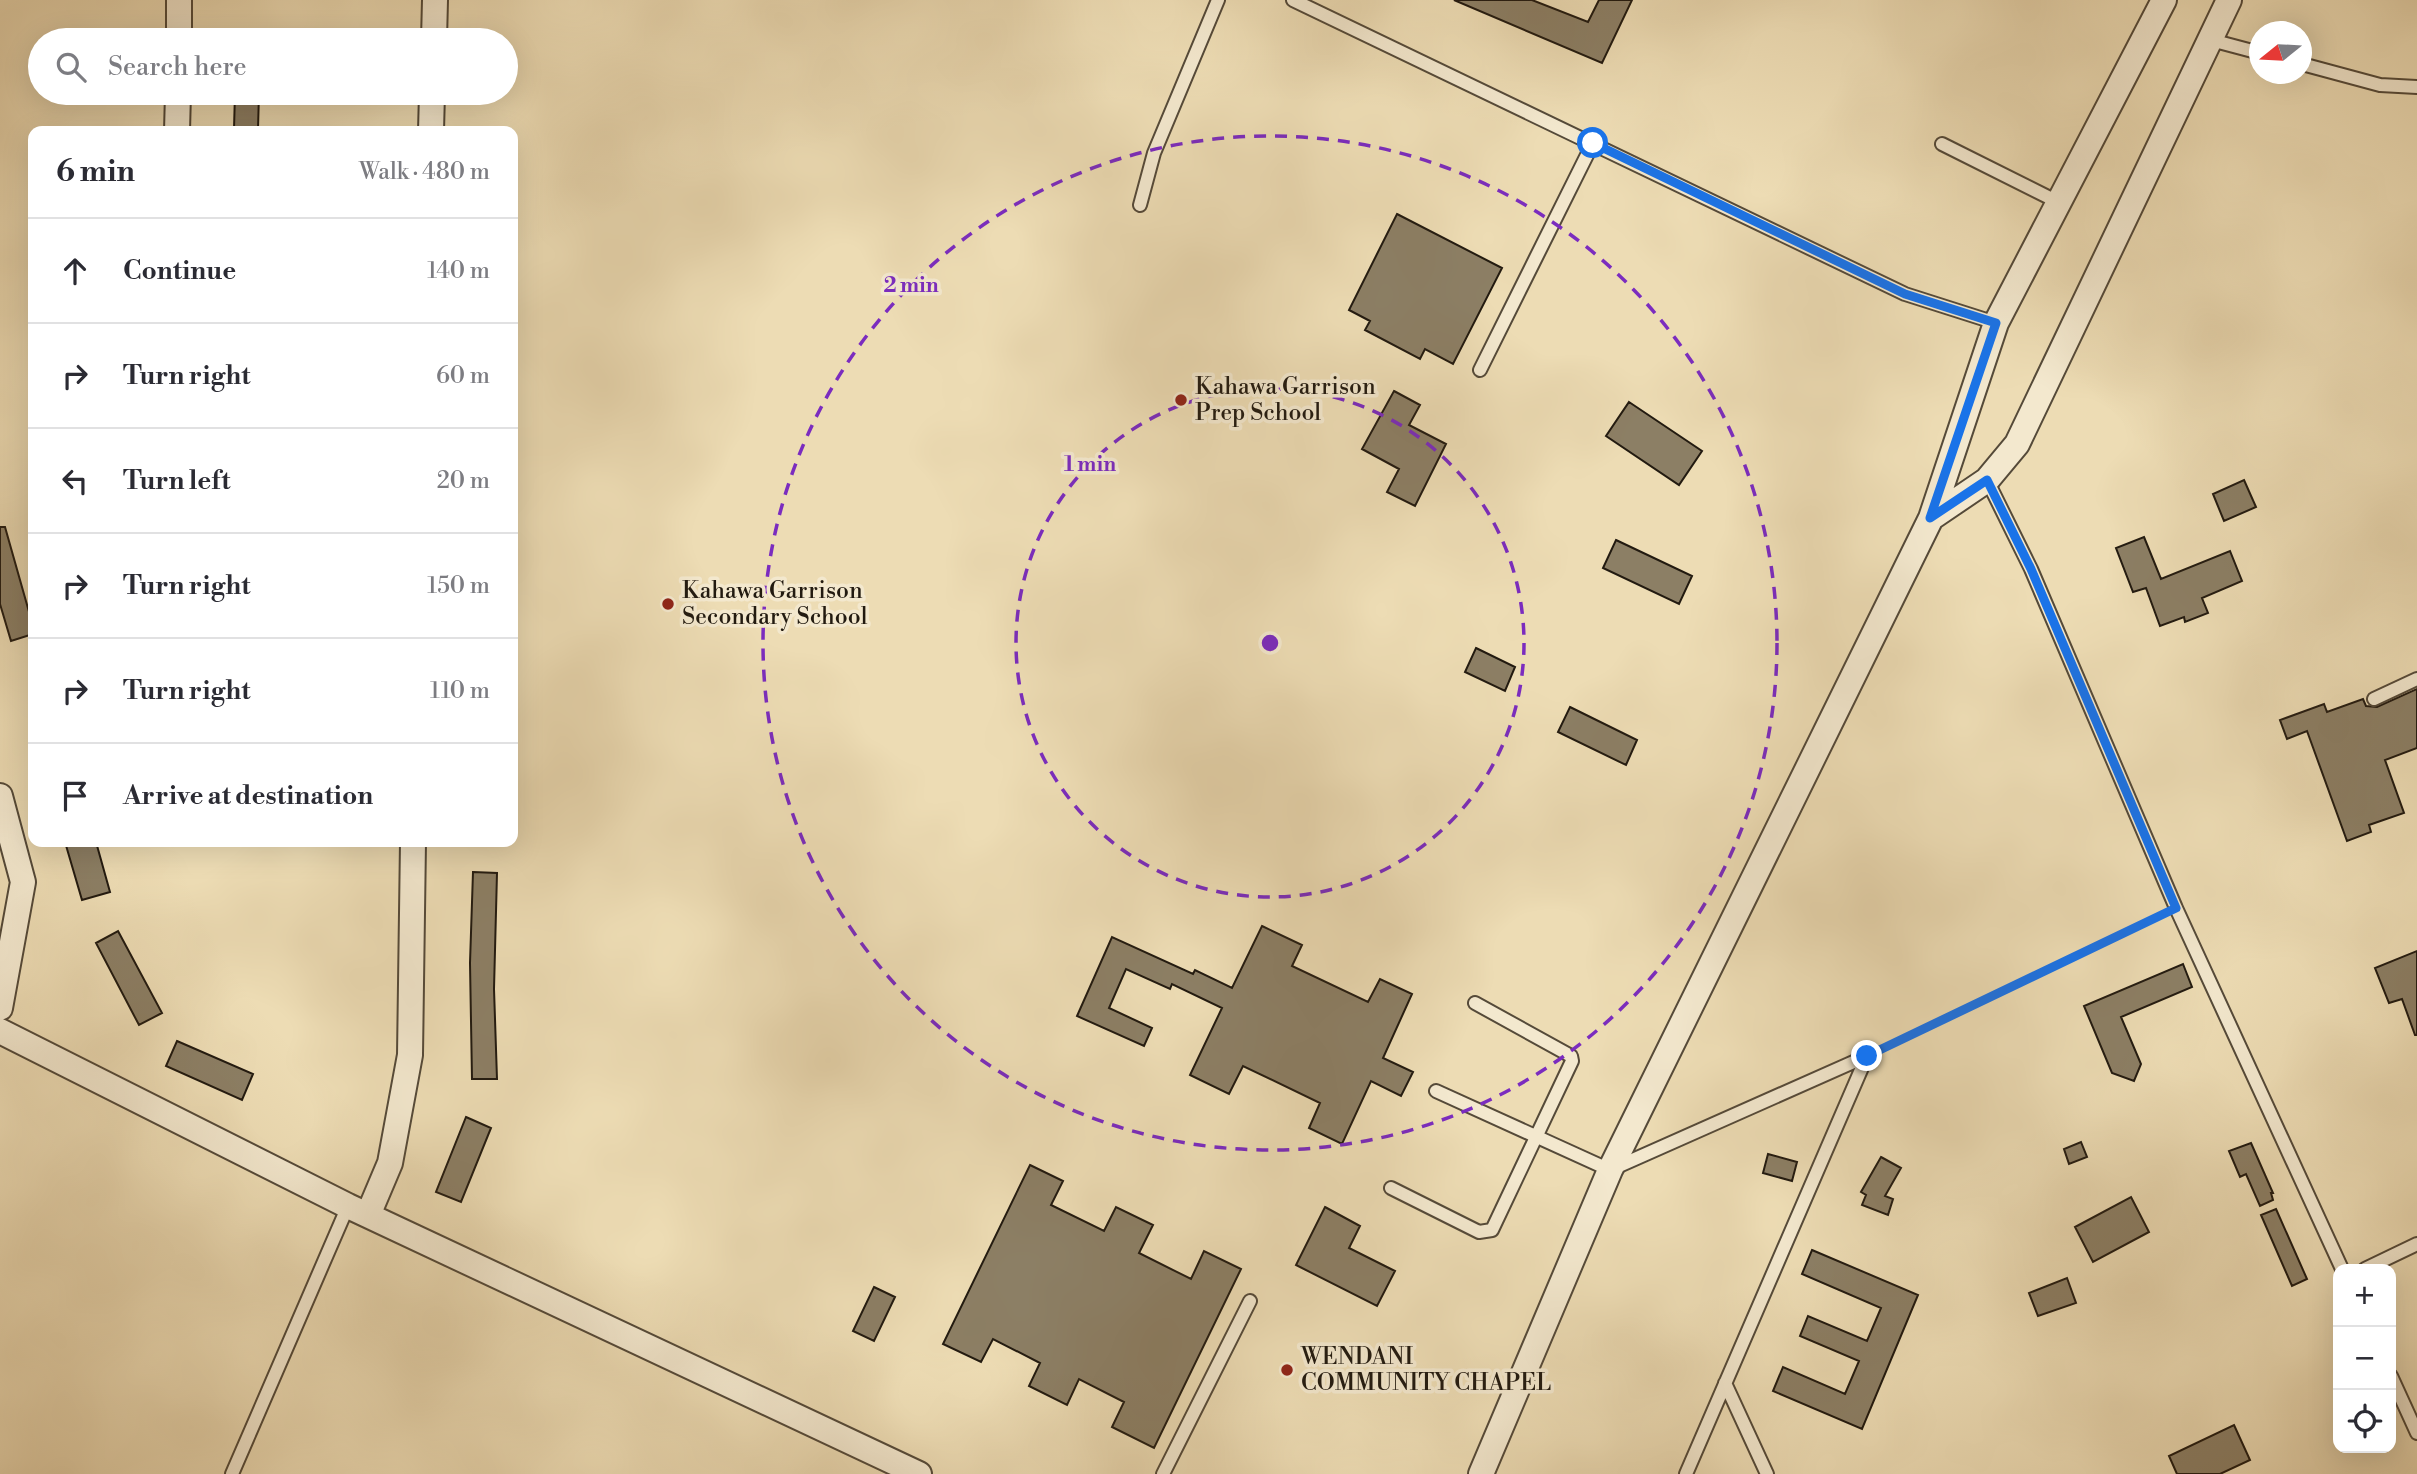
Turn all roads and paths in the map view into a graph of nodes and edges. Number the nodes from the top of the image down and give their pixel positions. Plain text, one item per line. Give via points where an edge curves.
1 (179, 0) edge
2 (435, 0) edge
3 (1218, 0) edge
4 (1293, 0) edge
5 (2164, 0) edge
6 (2229, 0) edge
7 (179, 28) edge
8 (434, 28) edge
9 (2210, 40) junction
10 (2249, 50) edge
11 (2312, 67) edge
12 (2417, 87) edge
13 (178, 105) edge
14 (432, 105) edge
15 (177, 126) edge
16 (431, 126) edge
17 (1593, 143) junction
18 (1942, 144) dead end
19 (2060, 203) junction
20 (1140, 205) dead end
21 (1996, 323) junction
22 (1480, 370) dead end
23 (1987, 480) junction
24 (1930, 518) junction
25 (2417, 679) edge
26 (2374, 699) dead end
27 (0, 796) edge
28 (413, 847) edge
29 (2176, 908) junction
30 (1475, 1003) dead end
31 (0, 1008) edge
32 (0, 1031) edge
33 (1867, 1056) junction
34 (1436, 1091) dead end
35 (1538, 1137) junction
36 (1610, 1170) junction
37 (1391, 1188) dead end
38 (358, 1210) junction
39 (2417, 1244) edge
40 (2340, 1264) edge
41 (2375, 1264) edge
42 (1250, 1301) dead end
43 (1725, 1383) junction
44 (2396, 1387) edge
45 (2417, 1433) edge
46 (232, 1474) edge
47 (919, 1474) edge
48 (1163, 1474) edge
49 (1482, 1474) edge
50 (1686, 1474) edge
51 (1767, 1474) edge

1 - 7 street
2 - 8 street
3 - 20 lane via 1154,153
4 - 17 lane
5 - 19 street
6 - 9 street
9 - 10 lane
9 - 23 street via 2017,444
11 - 12 lane via 2380,85
13 - 15 street
14 - 16 street
17 - 21 lane via 1905,294
17 - 22 lane
18 - 19 lane
19 - 21 street
21 - 24 street
23 - 24 street
23 - 29 lane via 2031,569
24 - 36 street
25 - 26 lane
27 - 31 street via 23,882
28 - 38 street via 410,1055 390,1163
29 - 33 path
29 - 40 lane
30 - 35 lane via 1571,1056
32 - 38 street
33 - 36 lane
33 - 43 lane
34 - 35 lane
35 - 36 lane
35 - 37 lane via 1492,1230 1486,1233
36 - 49 street
38 - 46 lane
38 - 47 street
39 - 41 lane
42 - 48 lane
43 - 50 lane
43 - 51 lane
44 - 45 lane

